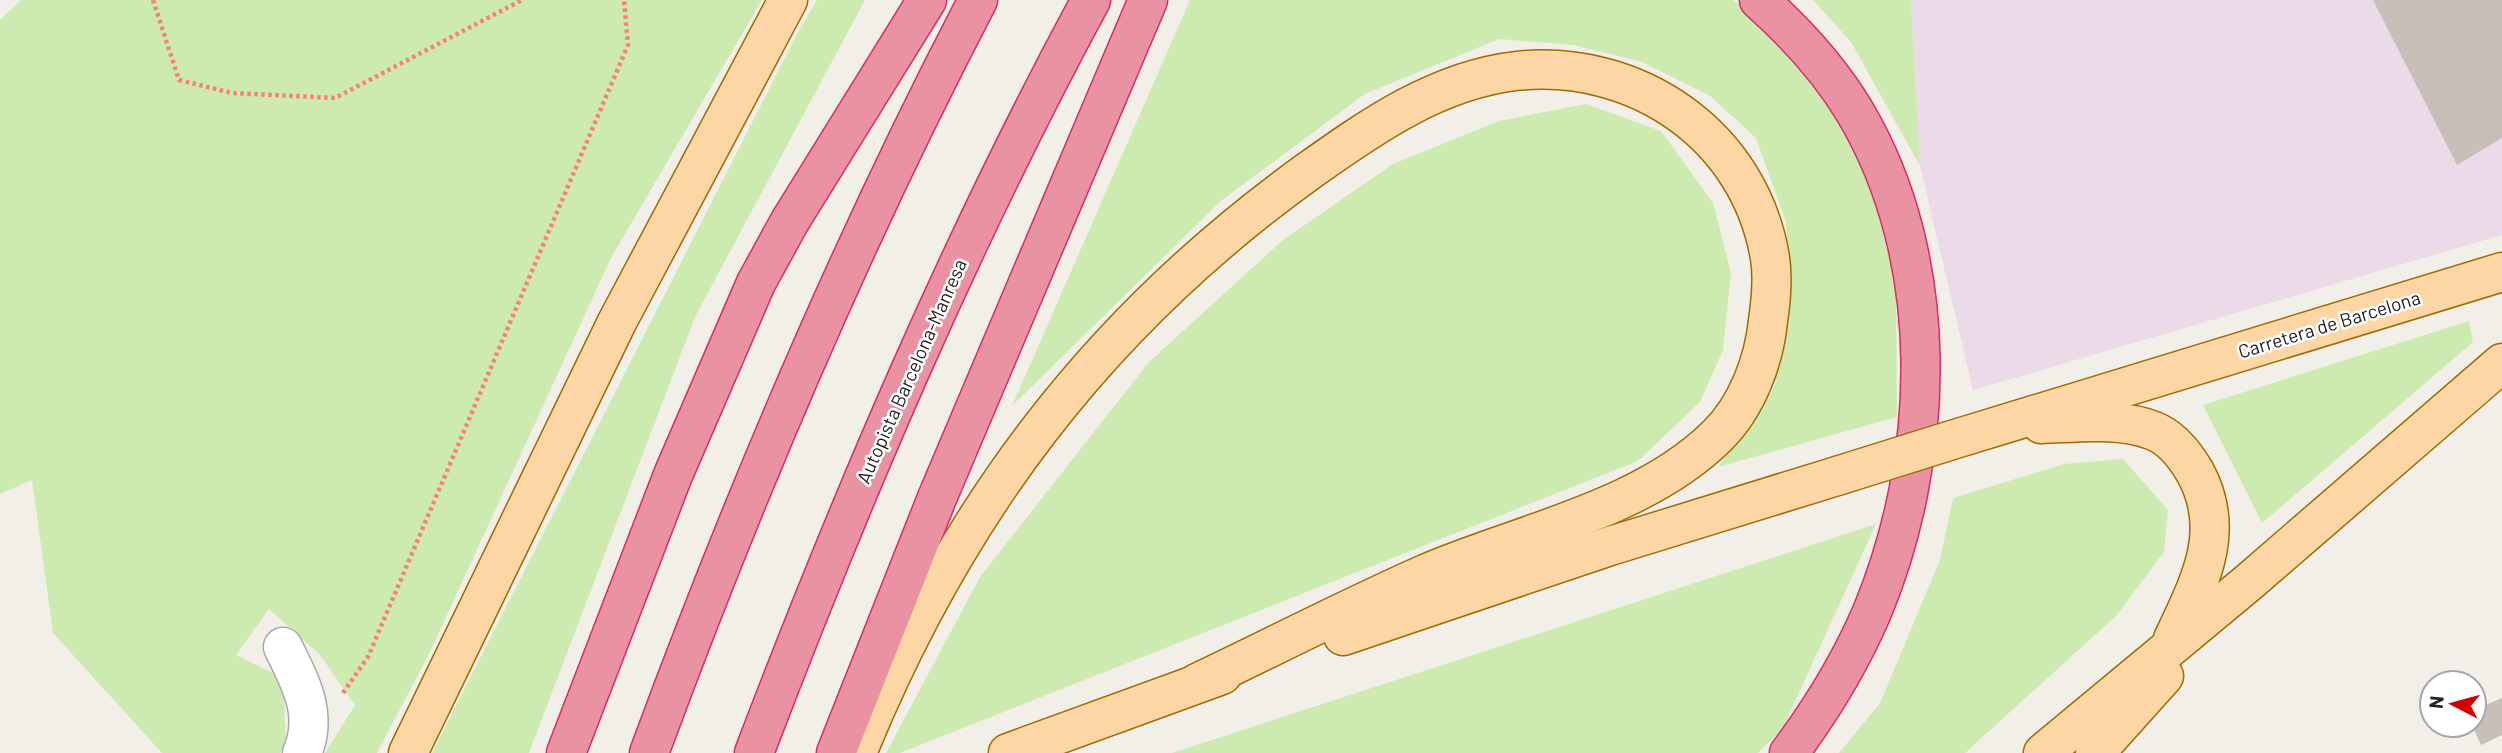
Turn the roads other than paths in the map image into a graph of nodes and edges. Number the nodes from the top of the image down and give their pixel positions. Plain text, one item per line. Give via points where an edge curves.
1 (788, 0) edge
2 (927, 0) edge
3 (978, 0) edge
4 (1091, 0) edge
5 (1147, 0) edge
6 (1759, 0) edge
7 (2502, 272) edge
8 (2490, 373) edge
9 (2001, 425) junction
10 (2249, 582) junction
11 (2171, 644) junction
12 (283, 647) dead end
13 (1197, 683) junction
14 (303, 749) edge
15 (408, 753) edge
16 (566, 753) edge
17 (649, 753) edge
18 (754, 753) edge
19 (836, 753) edge
20 (857, 753) edge
21 (1008, 753) edge
22 (1789, 753) edge
23 (2043, 753) edge
24 (2095, 753) edge

1 - 15 main road via 617,322
2 - 16 highway via 756,284 673,475
3 - 17 highway via 835,293 764,456
4 - 18 highway, Autopista Barcelona-Manresa via 916,355 852,501
5 - 19 highway via 932,510
6 - 22 highway via 1817,59 1855,112 1885,172 1913,274 1920,335 1920,404 1905,507 1891,559 1851,656 1821,710
7 - 9 main road, Carretera de Barcelona
8 - 10 main road
9 - 11 main road via 2127,425 2153,431 2188,459 2209,503 2211,528 2199,583
9 - 13 main road, Carretera de Barcelona, bridge via 1610,546
10 - 11 main road
10 - 24 main road
11 - 23 main road
12 - 14 lane via 308,700
13 - 20 main road via 1424,575 1587,513 1656,481 1691,460 1722,432 1740,408 1767,338 1770,261 1760,221 1743,185 1697,125 1637,87 1601,76 1565,70 1478,77 1394,114 1290,184 1182,273 1082,374 1032,436 920,612
13 - 21 main road

